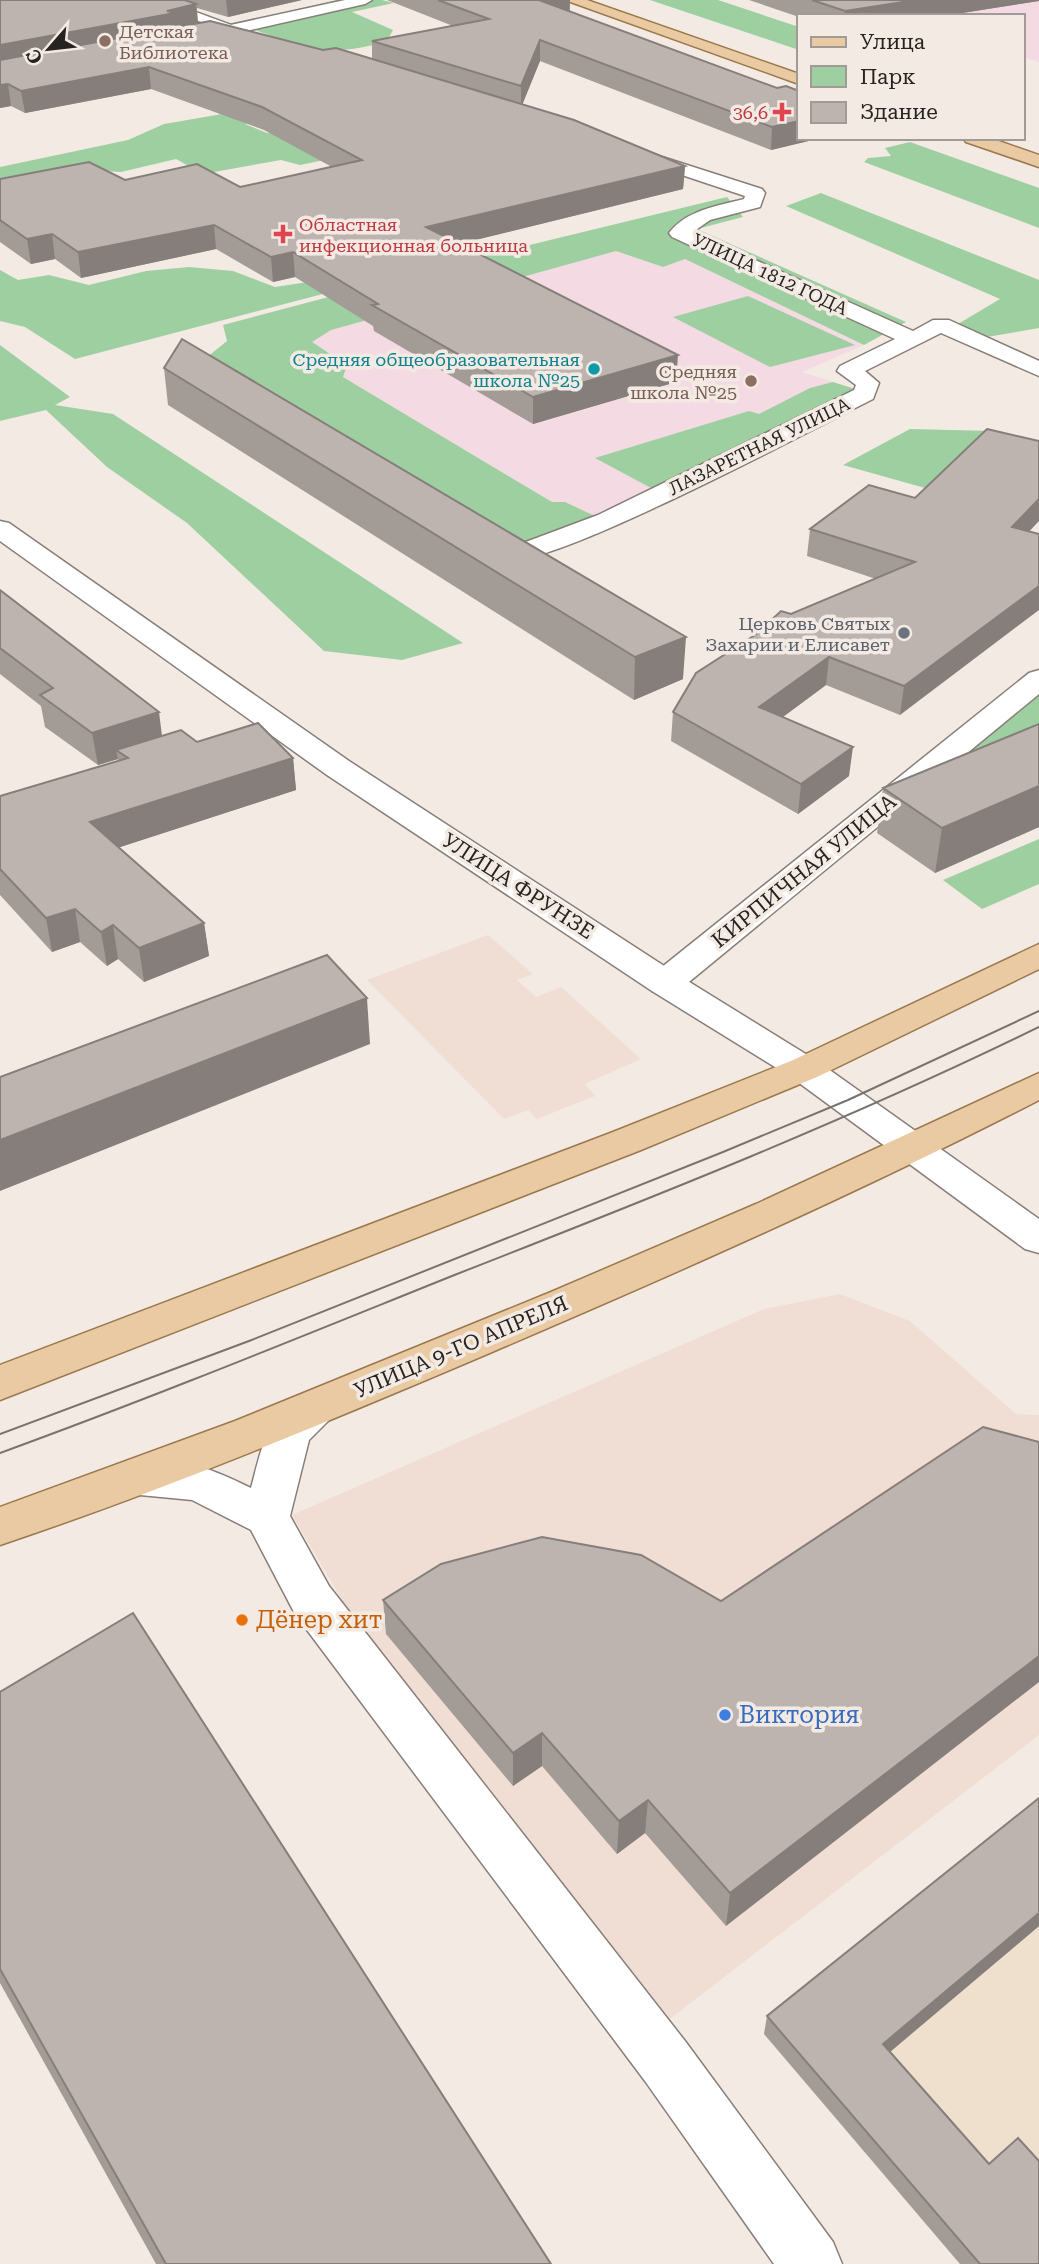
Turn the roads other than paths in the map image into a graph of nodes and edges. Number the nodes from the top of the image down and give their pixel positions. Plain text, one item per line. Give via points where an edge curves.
1 (148, 0) edge
2 (365, 0) edge
3 (572, 0) edge
4 (611, 0) edge
5 (234, 30) junction
6 (169, 43) edge
7 (277, 43) edge
8 (797, 63) edge
9 (797, 78) edge
10 (978, 140) edge
11 (616, 147) edge
12 (1039, 161) edge
13 (913, 339) junction
14 (1039, 369) edge
15 (0, 529) edge
16 (524, 552) edge
17 (1039, 679) edge
18 (272, 722) junction
19 (239, 732) edge
20 (1039, 955) edge
21 (665, 983) junction
22 (804, 1069) junction
23 (1039, 1086) edge
24 (913, 1147) junction
25 (1039, 1240) edge
26 (0, 1383) edge
27 (313, 1408) junction
28 (140, 1477) junction
29 (267, 1517) junction
30 (0, 1526) edge
31 (811, 2264) edge

1 - 5 street
2 - 5 street
3 - 9 main road
4 - 8 main road
5 - 6 street
5 - 7 street
10 - 12 main road
11 - 13 street, УЛИЦА 1812 ГОДА via 755,193 753,203 703,216 679,233
13 - 14 street, ЛАЗАРЕТНАЯ УЛИЦА via 941,326
13 - 16 street, ЛАЗАРЕТНАЯ УЛИЦА via 848,371 868,383 865,394 607,520
15 - 18 street, УЛИЦА ФРУНЗЕ
17 - 21 street, КИРПИЧНАЯ УЛИЦА
18 - 19 street
18 - 21 street, УЛИЦА ФРУНЗЕ
20 - 22 main road
21 - 22 street, УЛИЦА ФРУНЗЕ
22 - 24 street, УЛИЦА ФРУНЗЕ
22 - 26 main road
23 - 24 main road, УЛИЦА 9-ГО АПРЕЛЯ
24 - 25 street, УЛИЦА ФРУНЗЕ
24 - 27 main road, УЛИЦА 9-ГО АПРЕЛЯ via 719,1238
27 - 28 main road, УЛИЦА 9-ГО АПРЕЛЯ
27 - 29 street via 288,1433
28 - 29 street via 199,1483
28 - 30 main road, УЛИЦА 9-ГО АПРЕЛЯ
29 - 31 street via 312,1600 664,2060

